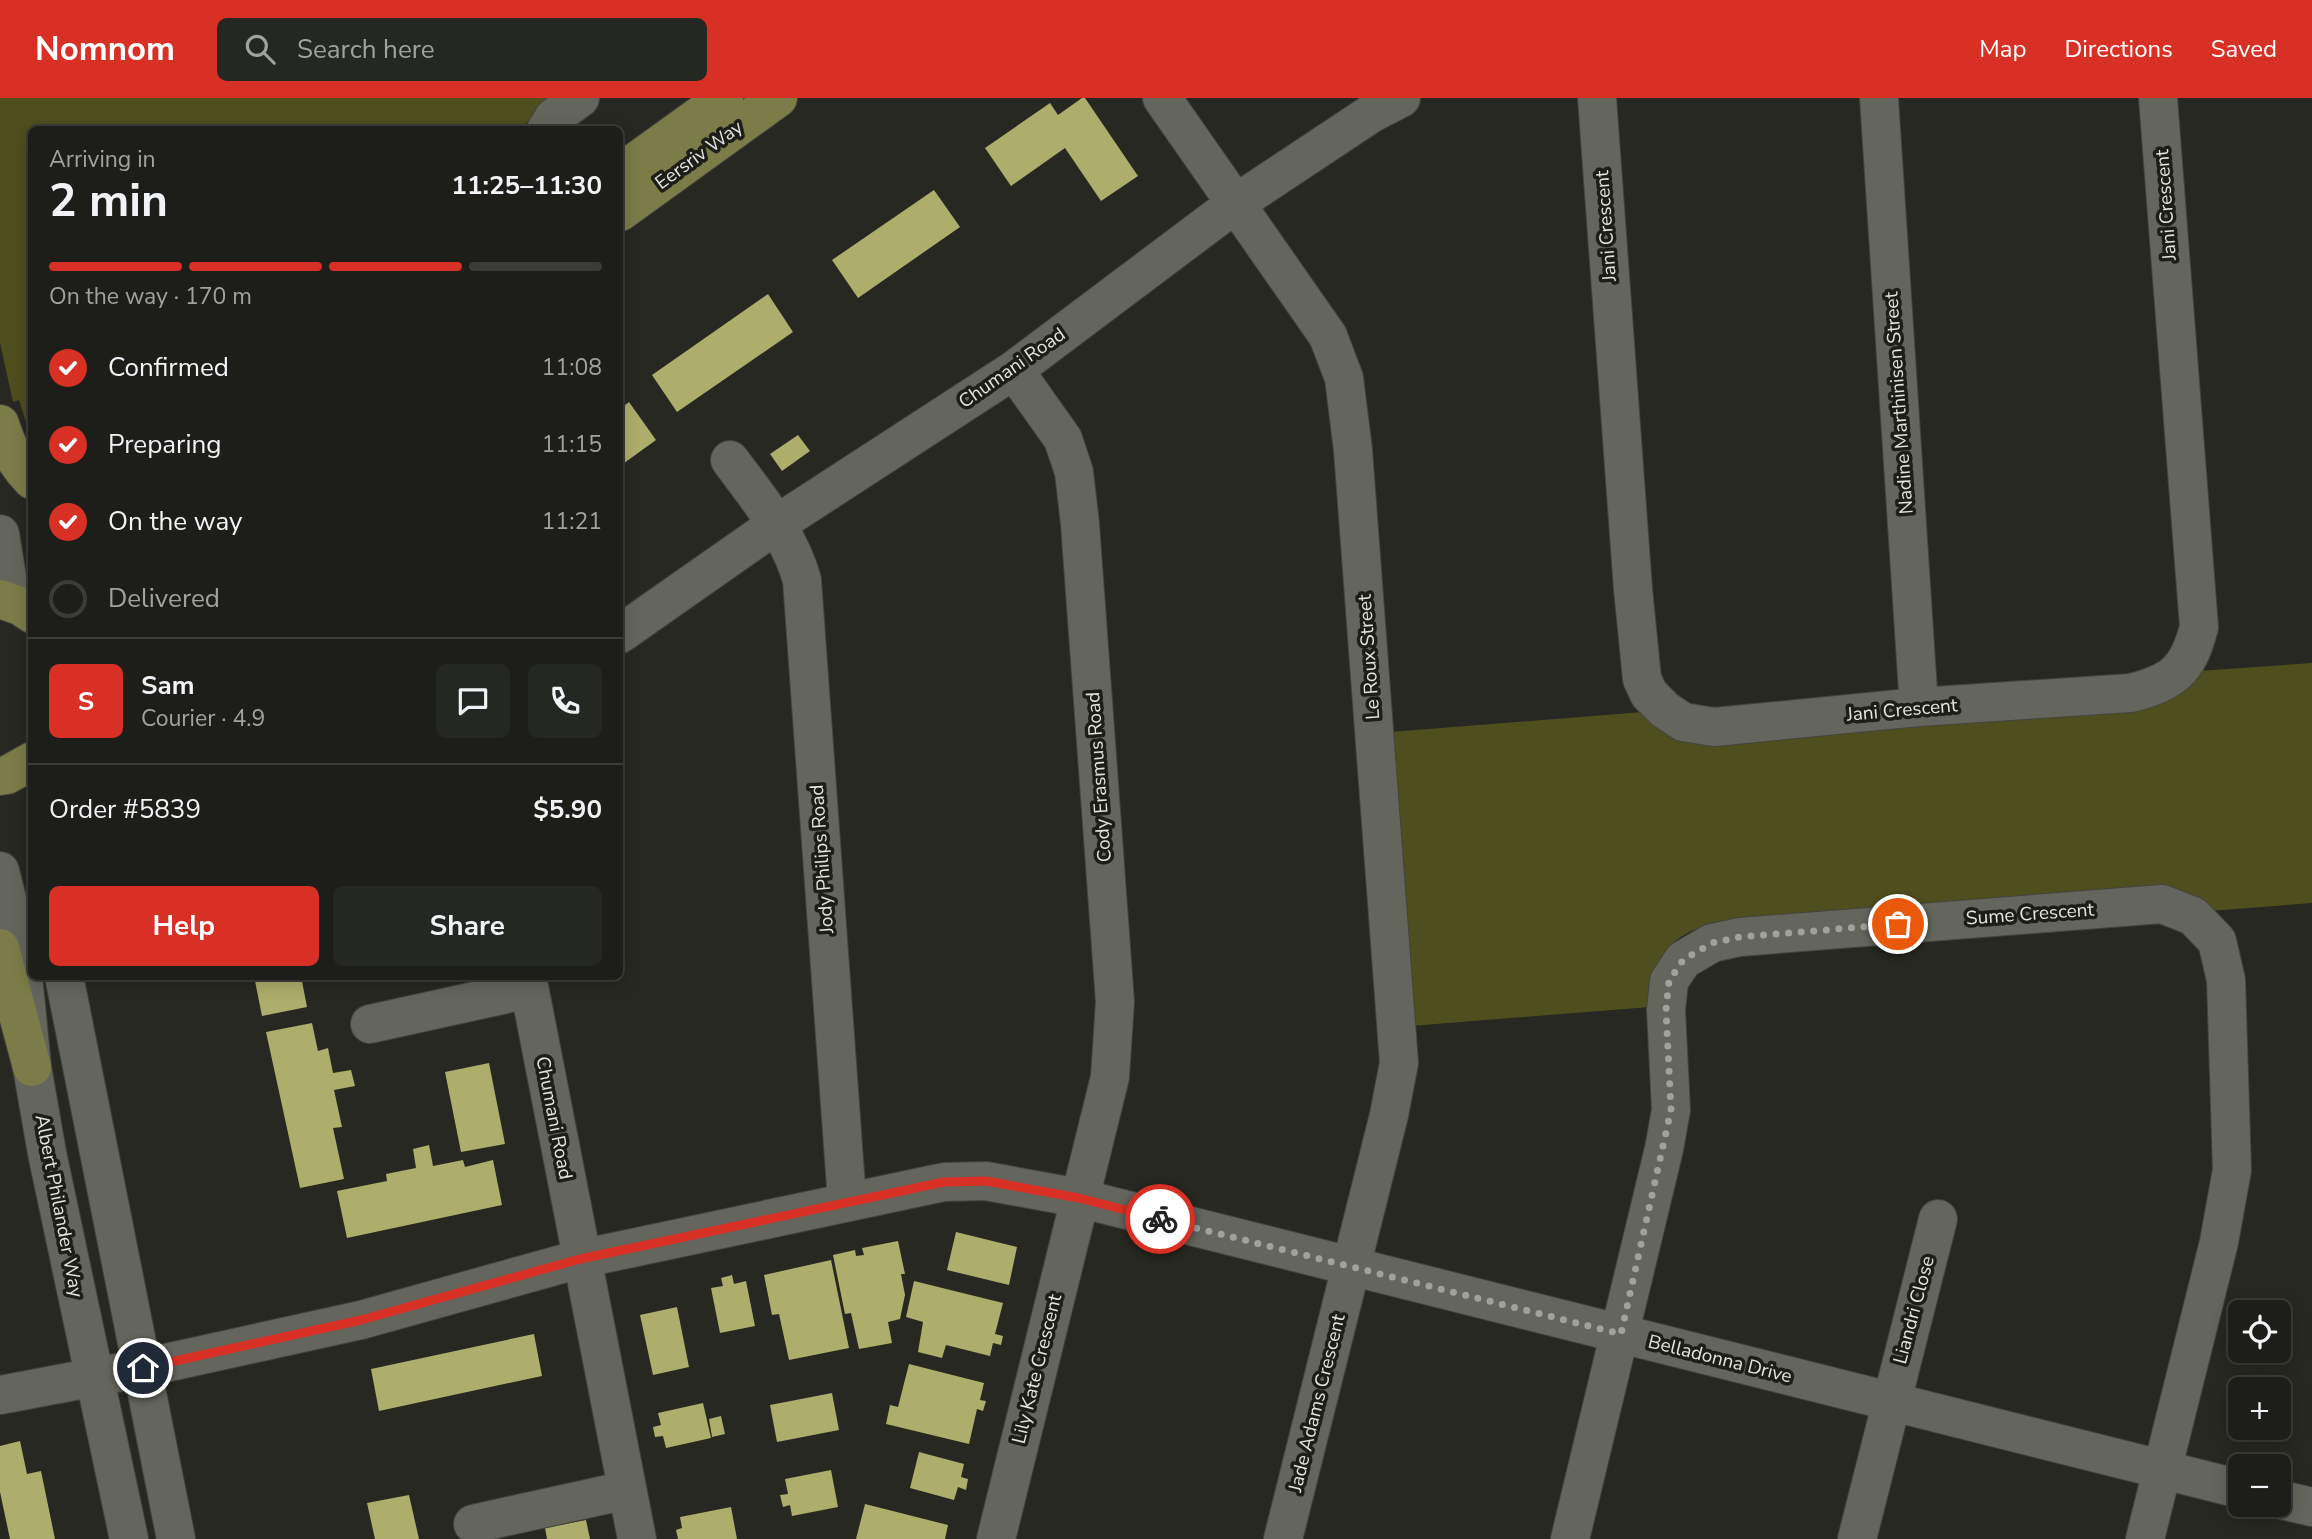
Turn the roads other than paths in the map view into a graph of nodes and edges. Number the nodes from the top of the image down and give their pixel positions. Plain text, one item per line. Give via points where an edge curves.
1 (580, 98) edge
2 (724, 98) edge
3 (778, 98) edge
4 (1162, 98) edge
5 (1597, 98) edge
6 (1879, 98) edge
7 (2158, 98) edge
8 (1395, 99) edge
9 (549, 126) edge
10 (623, 171) edge
11 (1236, 204) junction
12 (623, 210) edge
13 (1014, 370) junction
14 (0, 424) edge
15 (730, 460) dead end
16 (28, 476) edge
17 (777, 524) junction
18 (0, 534) edge
19 (19, 604) edge
20 (623, 632) edge
21 (1919, 707) junction
22 (28, 763) edge
23 (0, 776) edge
24 (0, 871) edge
25 (0, 948) edge
26 (65, 980) edge
27 (528, 983) edge
28 (370, 1024) dead end
29 (32, 1067) junction
30 (1079, 1198) junction
31 (847, 1201) junction
32 (1938, 1219) dead end
33 (580, 1259) junction
34 (1350, 1266) junction
35 (1621, 1334) junction
36 (143, 1368) junction
37 (94, 1378) junction
38 (0, 1395) edge
39 (1891, 1401) junction
40 (2162, 1469) junction
41 (2228, 1486) edge
42 (627, 1490) junction
43 (2291, 1502) edge
44 (2312, 1507) edge
45 (473, 1524) dead end
46 (129, 1539) edge
47 (176, 1539) edge
48 (637, 1539) edge
49 (996, 1539) edge
50 (1283, 1539) edge
51 (1570, 1539) edge
52 (1857, 1539) edge
53 (2145, 1539) edge

1 - 9 street
2 - 10 main road, Eersriv Way
3 - 12 main road, Eersriv Way
4 - 11 street, Le Roux Street
5 - 21 street, Jani Crescent via 1633,589 1642,679 1649,694 1683,722 1714,727
6 - 21 street, Nadine Marthinisen Street
7 - 21 street, Jani Crescent via 2199,627 2194,648 2180,671 2158,686 2132,692
8 - 11 street, Chumani Road
11 - 13 street, Chumani Road
11 - 34 street, Le Roux Street via 1328,336 1344,378 1353,450 1399,1063
13 - 17 street, Chumani Road
13 - 30 street, Cody Erasmus Road via 1063,439 1074,472 1080,524 1115,1002 1110,1077
14 - 16 main road via 8,449
15 - 17 street, Jody Philips Road
17 - 20 street, Chumani Road
17 - 31 street, Jody Philips Road via 802,580
18 - 19 street
22 - 23 main road
24 - 29 street, Albert Philander Way via 21,955
25 - 29 main road
26 - 36 street
27 - 28 street
27 - 33 street, Chumani Road
29 - 37 street, Albert Philander Way
30 - 31 street, Belladonna Drive via 986,1181 944,1182
30 - 34 street, Belladonna Drive
30 - 49 street, Lily Kate Crescent
31 - 33 street, Belladonna Drive
32 - 39 street, Liandri Close
33 - 36 street, Belladonna Drive via 361,1320
33 - 42 street
34 - 35 street, Belladonna Drive
34 - 50 street, Jade Adams Crescent
35 - 39 street, Belladonna Drive
35 - 40 street, Sume Crescent via 1671,1110 1666,1010 1669,981 1683,960 1712,943 1740,937 2162,904 2193,916 2217,941 2226,980 2232,1170 2219,1242
35 - 51 street
36 - 37 street, Belladonna Drive
36 - 47 street
37 - 38 street, Belladonna Drive
37 - 46 street, Albert Philander Way
39 - 40 street, Belladonna Drive
39 - 52 street, Liandri Close
40 - 41 street, Belladonna Drive
40 - 53 street, Sume Crescent
42 - 45 street
42 - 48 street
43 - 44 street

